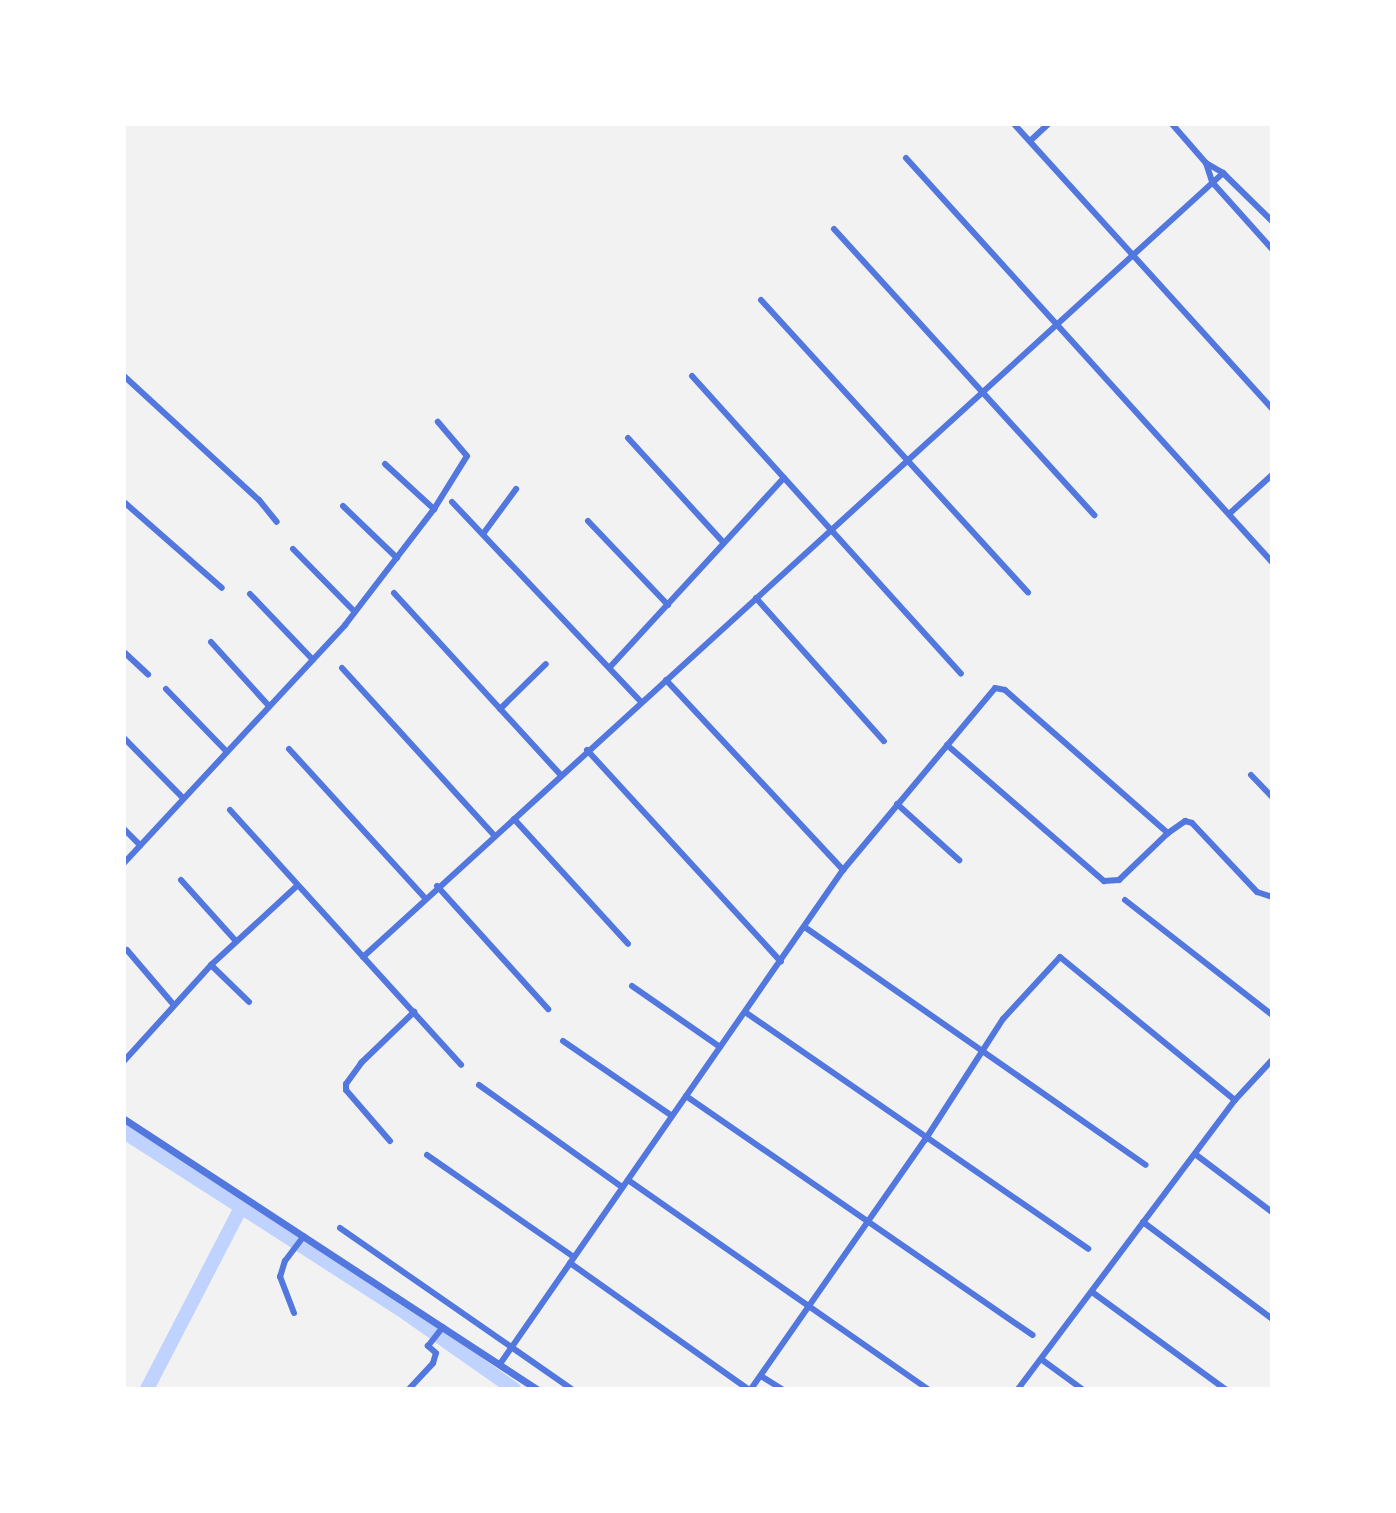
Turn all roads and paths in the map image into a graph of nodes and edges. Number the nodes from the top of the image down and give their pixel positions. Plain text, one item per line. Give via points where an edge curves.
1 (1014, 124) edge
2 (1048, 124) edge
3 (1172, 124) edge
4 (1030, 141) junction
5 (906, 158) dead end
6 (1206, 163) junction
7 (1223, 173) junction
8 (1212, 182) junction
9 (1272, 221) edge
10 (834, 229) dead end
11 (1272, 249) edge
12 (1132, 255) junction
13 (761, 300) dead end
14 (1059, 325) junction
15 (124, 376) edge
16 (692, 376) dead end
17 (982, 393) junction
18 (1272, 409) edge
19 (438, 422) dead end
20 (628, 438) dead end
21 (908, 461) junction
22 (385, 464) dead end
23 (1272, 475) edge
24 (784, 478) junction
25 (516, 489) dead end
26 (124, 502) edge
27 (452, 502) dead end
28 (343, 506) dead end
29 (434, 509) junction
30 (1229, 514) junction
31 (1094, 515) dead end
32 (588, 521) dead end
33 (277, 522) dead end
34 (831, 530) junction
35 (483, 534) junction
36 (723, 542) junction
37 (293, 549) dead end
38 (397, 558) junction
39 (1272, 562) edge
40 (222, 588) dead end
41 (1028, 592) dead end
42 (394, 593) dead end
43 (250, 594) dead end
44 (756, 598) junction
45 (668, 605) junction
46 (355, 612) junction
47 (211, 642) dead end
48 (124, 652) edge
49 (313, 660) junction
50 (546, 664) dead end
51 (610, 667) junction
52 (342, 668) dead end
53 (148, 674) dead end
54 (961, 674) dead end
55 (666, 680) junction
56 (166, 689) dead end
57 (641, 702) junction
58 (269, 706) junction
59 (500, 709) junction
60 (124, 738) edge
61 (884, 741) dead end
62 (947, 745) junction
63 (289, 749) dead end
64 (587, 750) junction
65 (226, 751) junction
66 (560, 774) junction
67 (1251, 775) dead end
68 (1272, 797) edge
69 (183, 798) junction
70 (897, 804) junction
71 (230, 810) dead end
72 (514, 819) junction
73 (124, 829) edge
74 (1168, 833) junction
75 (495, 836) junction
76 (140, 845) junction
77 (959, 860) dead end
78 (124, 863) edge
79 (843, 870) junction
80 (181, 880) dead end
81 (297, 886) junction
82 (437, 886) junction
83 (1272, 897) edge
84 (425, 898) junction
85 (1125, 900) dead end
86 (806, 928) junction
87 (236, 941) junction
88 (628, 944) dead end
89 (127, 950) dead end
90 (363, 957) junction
91 (781, 962) junction
92 (211, 965) junction
93 (632, 986) dead end
94 (249, 1002) dead end
95 (173, 1004) junction
96 (548, 1009) dead end
97 (414, 1012) junction
98 (745, 1012) junction
99 (1272, 1015) edge
100 (563, 1041) dead end
101 (720, 1047) junction
102 (983, 1050) junction
103 (124, 1061) edge
104 (1272, 1061) edge
105 (461, 1065) dead end
106 (479, 1085) dead end
107 (686, 1096) junction
108 (1235, 1100) junction
109 (672, 1116) junction
110 (124, 1119) edge
111 (925, 1140) junction
112 (390, 1141) dead end
113 (1195, 1154) junction
114 (427, 1155) dead end
115 (1146, 1165) dead end
116 (628, 1180) junction
117 (622, 1187) junction
118 (1272, 1212) edge
119 (867, 1222) junction
120 (1143, 1222) junction
121 (340, 1228) dead end
122 (301, 1239) junction
123 (1088, 1249) dead end
124 (572, 1260) junction
125 (1092, 1292) junction
126 (808, 1305) junction
127 (294, 1313) dead end
128 (1272, 1319) edge
129 (441, 1331) junction
130 (1033, 1335) dead end
131 (511, 1348) junction
132 (1041, 1359) junction
133 (500, 1364) junction
134 (761, 1376) junction
135 (409, 1389) edge
136 (537, 1389) edge
137 (572, 1389) edge
138 (750, 1389) edge
139 (782, 1389) edge
140 (928, 1389) edge
141 (1018, 1389) edge
142 (1082, 1389) edge
143 (1225, 1389) edge

1 - 4 street
2 - 4 street
3 - 6 street
4 - 12 street
5 - 14 street
6 - 7 street
6 - 8 street
7 - 8 street
7 - 9 street
8 - 11 street
8 - 12 street
10 - 17 street
12 - 14 street
12 - 18 street
13 - 21 street
14 - 17 street
14 - 30 street
15 - 33 street
16 - 24 street
17 - 21 street
17 - 31 street
19 - 29 street via 467,456
20 - 36 street
21 - 34 street
21 - 41 street
22 - 29 street
23 - 30 street
24 - 34 street
24 - 36 street
25 - 35 street
26 - 40 street
27 - 35 street
28 - 38 street
29 - 38 street
30 - 39 street
32 - 45 street
34 - 44 street
34 - 54 street
35 - 51 street
36 - 45 street
37 - 46 street
38 - 46 street
42 - 59 street
43 - 49 street
44 - 55 street
44 - 61 street
45 - 51 street
46 - 49 street
47 - 58 street
48 - 53 street
49 - 58 street
50 - 59 street
51 - 57 street
52 - 75 street
55 - 57 street
55 - 79 street
56 - 65 street
57 - 64 street
58 - 65 street
59 - 66 street
60 - 69 street
62 - 70 street
62 - 74 street via 1104,881 1119,880
62 - 74 street via 989,692 1005,690
63 - 84 street
64 - 66 street
64 - 91 street
65 - 69 street
66 - 72 street
67 - 68 street
69 - 76 street
70 - 77 street
70 - 79 street
71 - 81 street
72 - 75 street
72 - 88 street
73 - 76 street
74 - 83 street via 1185,821 1192,823 1262,897
75 - 82 street
76 - 78 street
79 - 86 street
80 - 87 street
81 - 87 street
81 - 90 street
82 - 84 street
82 - 96 street
84 - 90 street
85 - 99 street
86 - 91 street
86 - 102 street
87 - 92 street
89 - 95 street
90 - 97 street
91 - 98 street
92 - 94 street
92 - 95 street
93 - 101 street
95 - 103 street
97 - 105 street
97 - 112 street via 346,1084
98 - 101 street
98 - 111 street
100 - 109 street
101 - 107 street
102 - 108 street via 1023,994 1060,957
102 - 111 street
102 - 115 street
104 - 108 street
106 - 117 street
107 - 109 street
107 - 119 street
108 - 113 street
109 - 116 street
110 - 122 street
111 - 119 street
111 - 123 street
113 - 118 street
113 - 120 street
114 - 124 street
116 - 117 street
116 - 126 street
117 - 124 street
119 - 126 street
119 - 130 street
120 - 125 street
120 - 128 street
121 - 131 street
122 - 127 street via 280,1277
122 - 129 street
124 - 131 street
124 - 138 street
125 - 132 street
125 - 143 street
126 - 134 street
126 - 140 street
129 - 133 street
129 - 135 street via 428,1346 436,1353 434,1360
131 - 133 street
131 - 137 street
132 - 141 street
132 - 142 street
133 - 136 street
134 - 138 street
134 - 139 street

